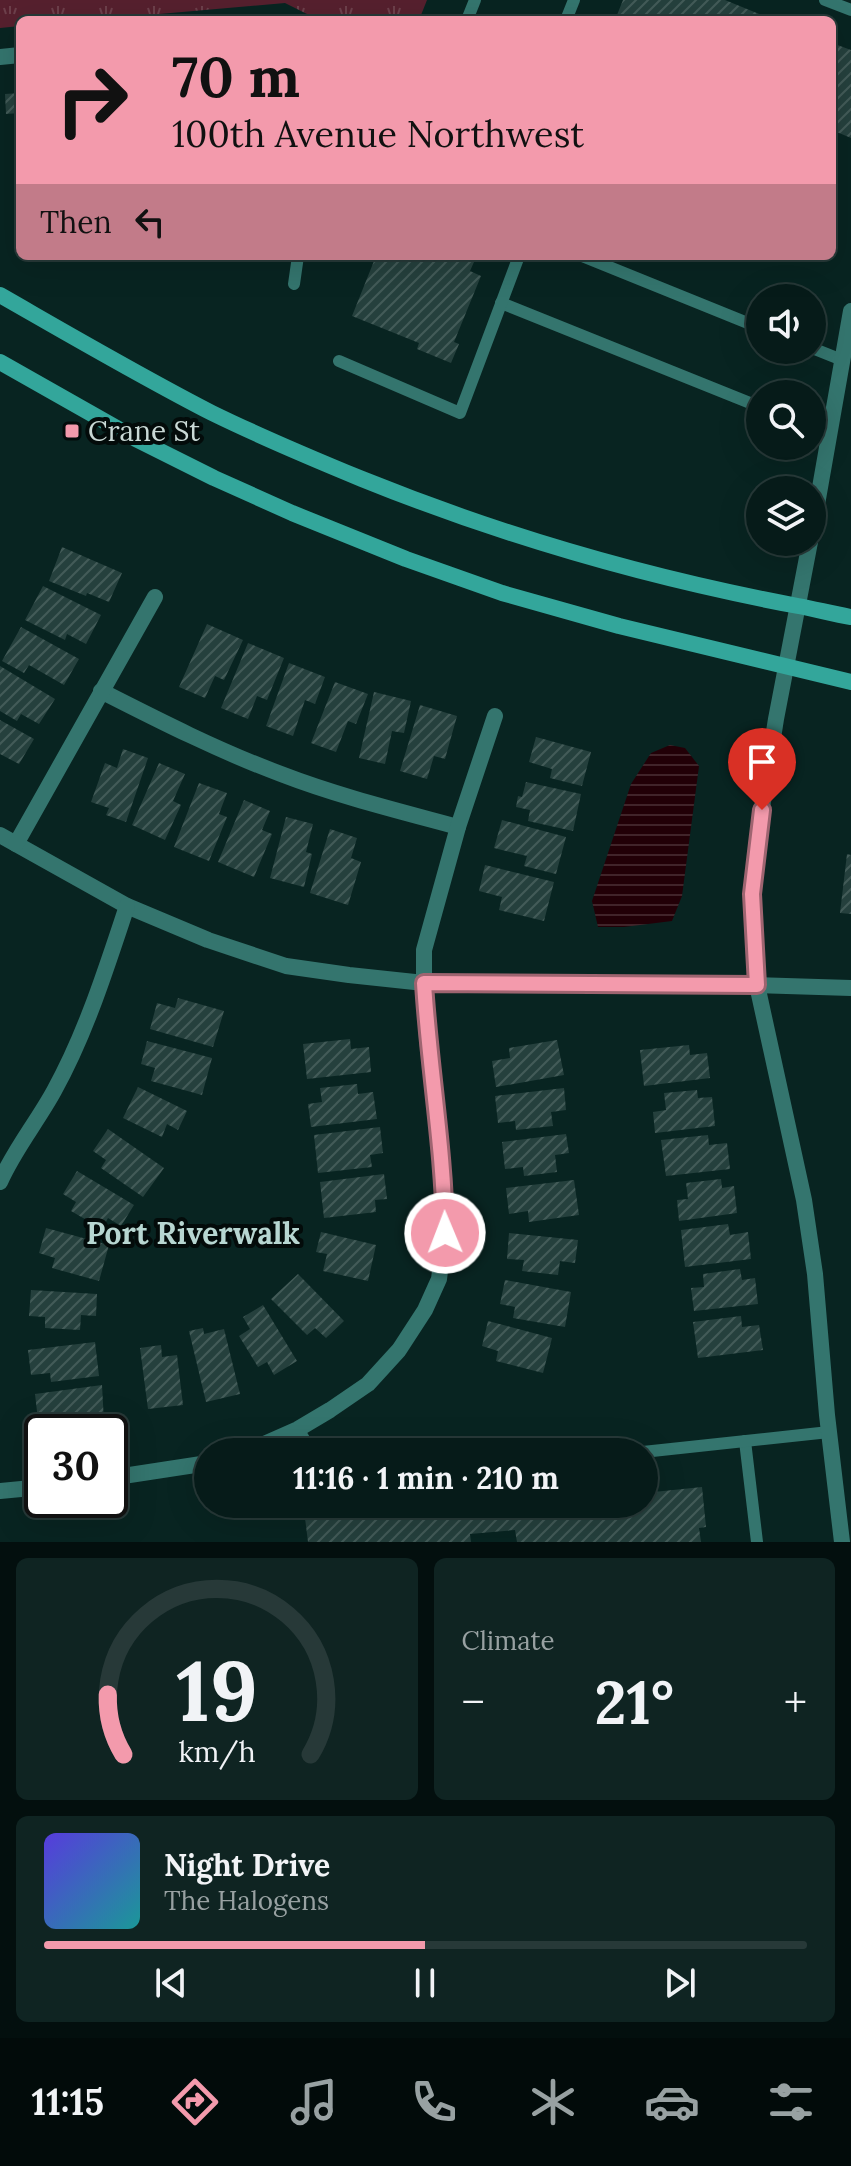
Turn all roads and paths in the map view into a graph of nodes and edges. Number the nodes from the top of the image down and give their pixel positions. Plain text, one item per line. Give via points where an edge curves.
1 (825, 0) edge
2 (851, 10) edge
3 (297, 260) edge
4 (517, 260) edge
5 (592, 260) edge
6 (294, 284) dead end
7 (0, 295) edge
8 (501, 303) junction
9 (851, 311) edge
10 (746, 322) edge
11 (826, 354) edge
12 (842, 360) junction
13 (339, 361) dead end
14 (0, 362) edge
15 (746, 401) edge
16 (826, 427) edge
17 (830, 428) junction
18 (822, 476) edge
19 (808, 556) edge
20 (155, 597) dead end
21 (799, 606) junction
22 (851, 617) edge
23 (786, 667) junction
24 (851, 682) edge
25 (101, 691) junction
26 (495, 716) dead end
27 (458, 827) junction
28 (0, 835) edge
29 (16, 844) junction
30 (127, 906) junction
31 (424, 983) junction
32 (757, 985) junction
33 (851, 988) edge
34 (0, 1182) edge
35 (298, 1429) junction
36 (829, 1432) junction
37 (278, 1438) edge
38 (303, 1438) edge
39 (745, 1441) junction
40 (658, 1450) edge
41 (194, 1465) edge
42 (128, 1475) edge
43 (24, 1489) edge
44 (0, 1491) edge
45 (757, 1542) edge
46 (842, 1542) edge

1 - 2 lane
3 - 6 lane
4 - 8 lane
5 - 10 lane
7 - 21 main road via 213,413 400,494 566,551
8 - 13 lane via 460,413
8 - 15 lane
9 - 12 street
11 - 12 lane
12 - 17 street
14 - 23 main road via 214,478 406,559 502,593
16 - 17 lane
17 - 18 street
19 - 21 street
20 - 25 street
21 - 22 main road
21 - 23 street
23 - 24 main road
23 - 32 street via 752,894
25 - 27 street via 194,739 282,775
25 - 29 street
26 - 27 street
27 - 31 street via 424,950
28 - 29 street
29 - 30 street
30 - 31 street via 286,966
30 - 34 street via 84,1030
31 - 32 street
31 - 35 street via 444,1181 439,1279 399,1350 368,1384
32 - 33 street
32 - 36 street via 804,1200
35 - 37 street
35 - 38 lane
36 - 39 lane
36 - 46 street
39 - 40 lane
39 - 45 lane
41 - 42 street
43 - 44 street

